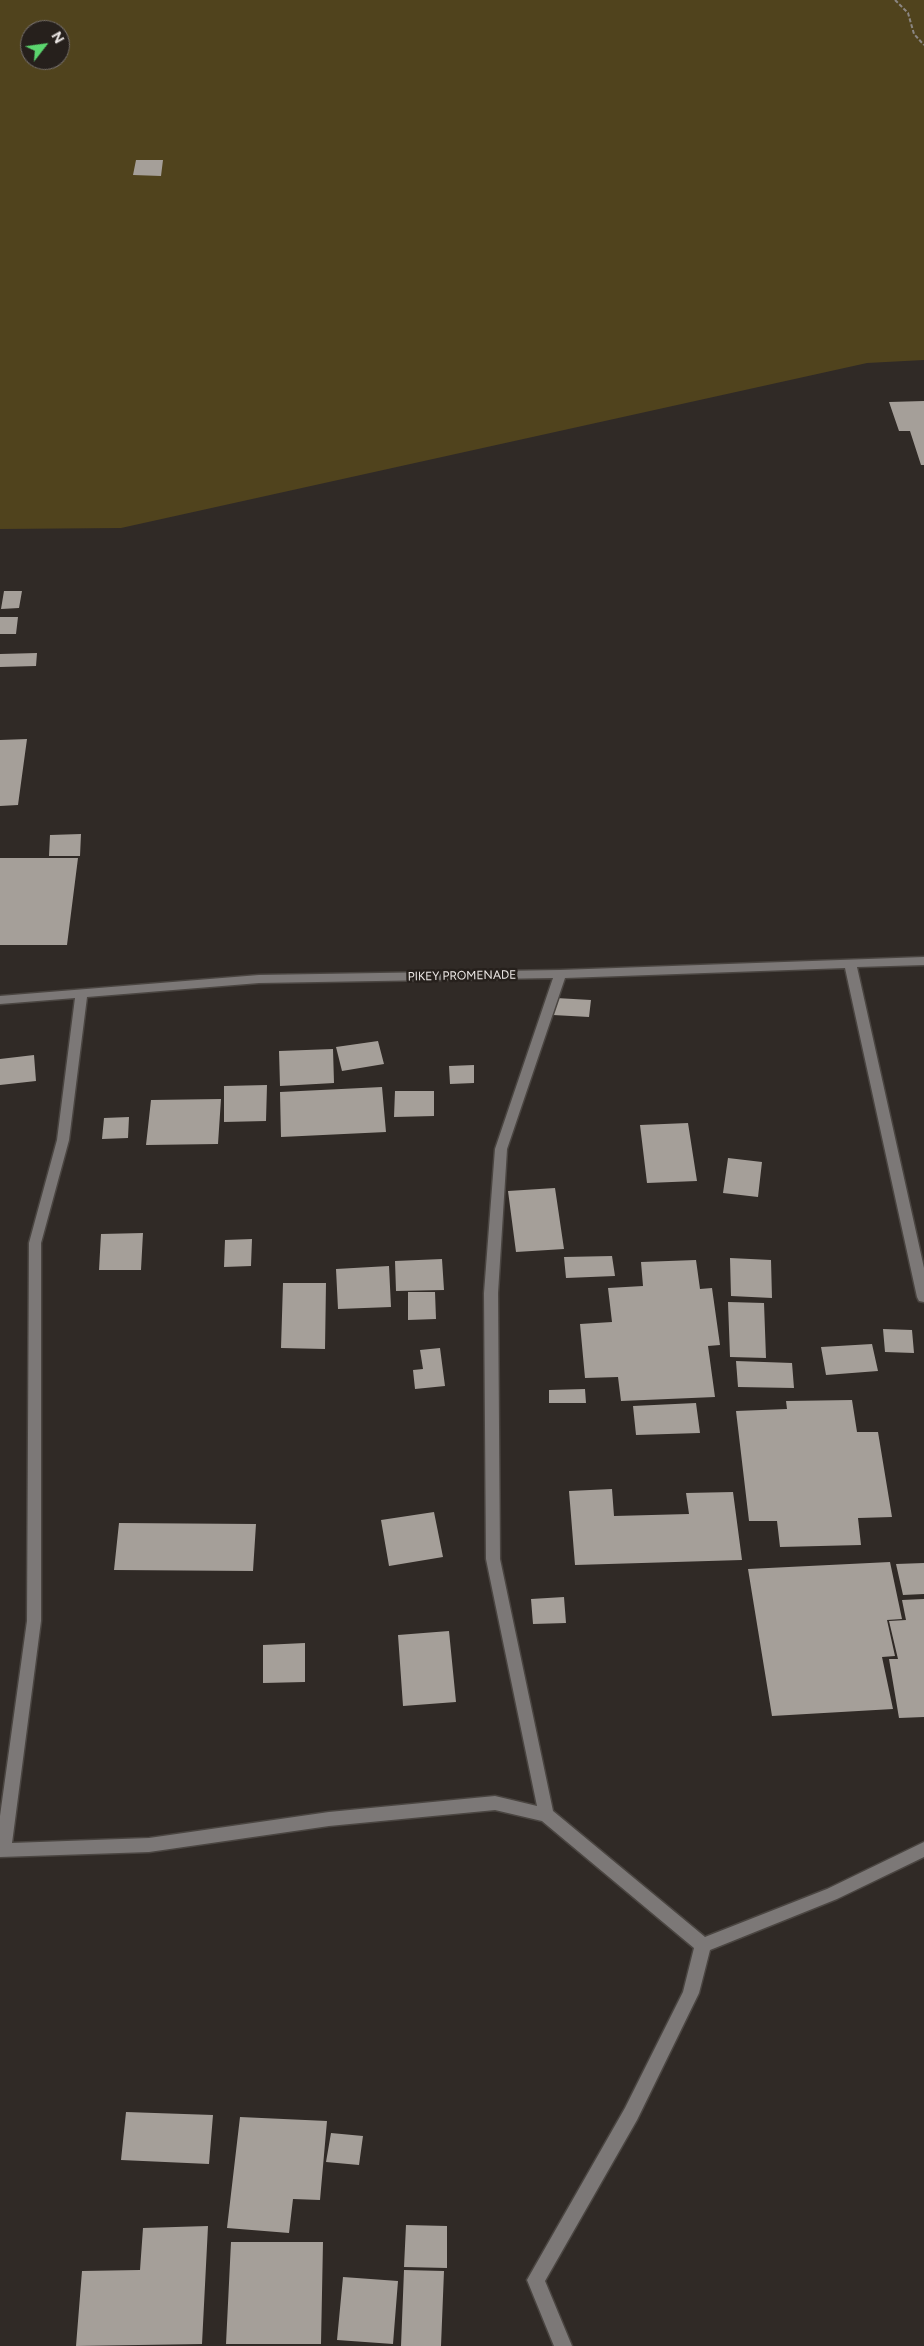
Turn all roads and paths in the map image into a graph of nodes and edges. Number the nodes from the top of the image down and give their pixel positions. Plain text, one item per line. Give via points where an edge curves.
1 (895, 0) edge
2 (924, 45) edge
3 (924, 961) edge
4 (850, 964) junction
5 (560, 974) junction
6 (82, 993) junction
7 (0, 1000) edge
8 (924, 1297) edge
9 (546, 1815) junction
10 (924, 1849) edge
11 (1, 1850) edge
12 (703, 1945) junction
13 (563, 2346) edge

1 - 2 path via 908,14 914,34
3 - 4 street, PIKEY PROMENADE
4 - 5 street, PIKEY PROMENADE
4 - 8 street
5 - 6 street, PIKEY PROMENADE via 259,979
5 - 9 street via 501,1149 490,1293 493,1559
6 - 7 street, PIKEY PROMENADE
6 - 11 street via 63,1140 35,1244 34,1621
9 - 11 street via 495,1803 329,1819 149,1845
9 - 12 street
10 - 12 street via 832,1894
12 - 13 street via 687,2002 631,2114 536,2280

